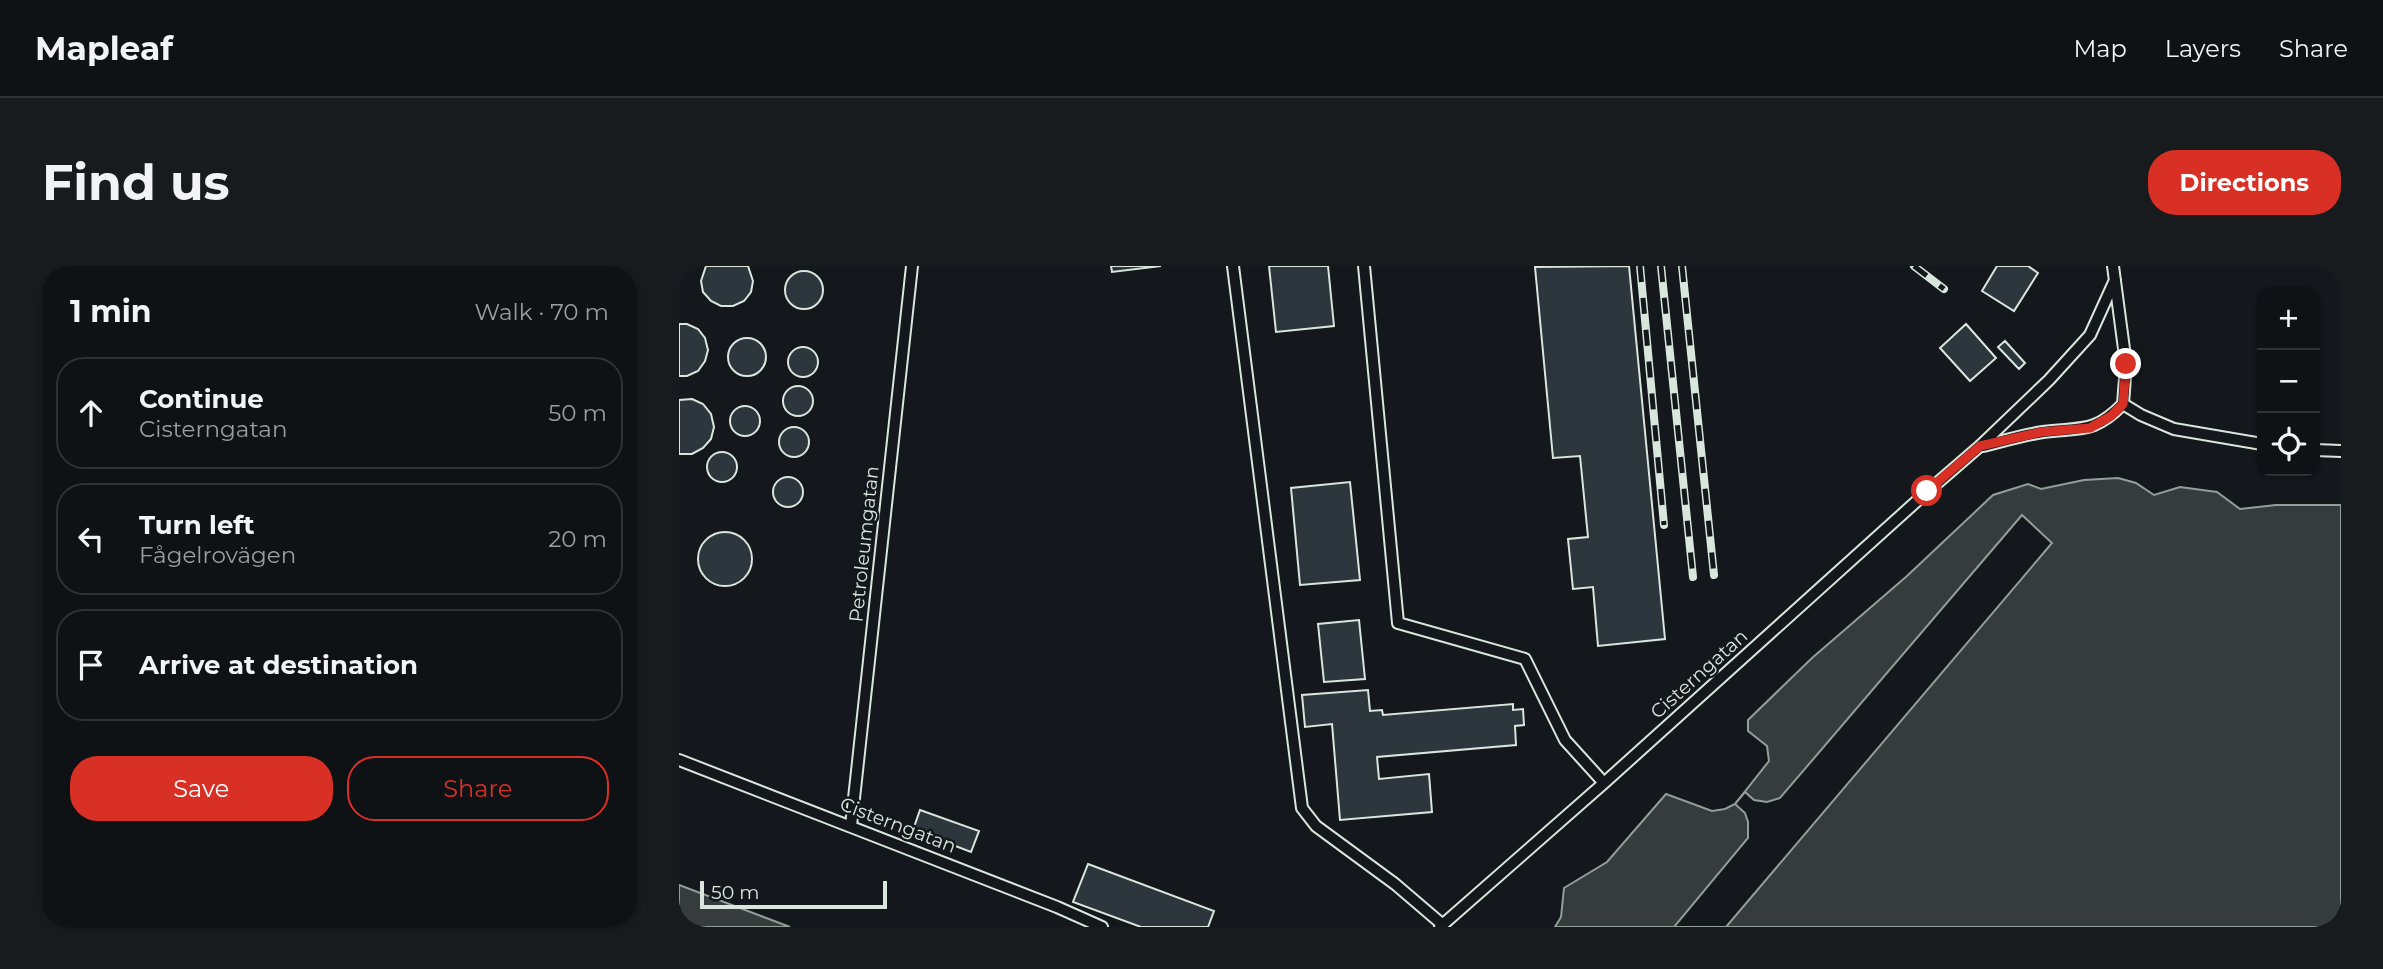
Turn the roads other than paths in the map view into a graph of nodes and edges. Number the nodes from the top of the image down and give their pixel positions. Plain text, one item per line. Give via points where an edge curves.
1 (912, 266) edge
2 (1233, 266) edge
3 (1364, 266) edge
4 (2113, 266) edge
5 (2115, 280) junction
6 (2123, 404) junction
7 (2257, 443) edge
8 (1980, 446) junction
9 (2320, 450) edge
10 (2341, 451) edge
11 (679, 760) edge
12 (1604, 783) junction
13 (851, 826) junction
14 (1441, 926) edge
15 (1102, 927) edge

1 - 13 lane, Petroleumgatan
2 - 14 lane via 1302,808 1316,826 1395,884
3 - 12 lane via 1398,623 1525,659 1566,740
4 - 5 lane
5 - 6 lane via 2126,364
5 - 8 lane, Cisterngatan via 2090,335
6 - 7 lane via 2174,429
6 - 8 lane, Cisterngatan via 2090,428 2041,432
8 - 12 lane, Cisterngatan
9 - 10 lane
11 - 13 lane, Cisterngatan
12 - 14 lane, Cisterngatan
13 - 15 lane, Cisterngatan

